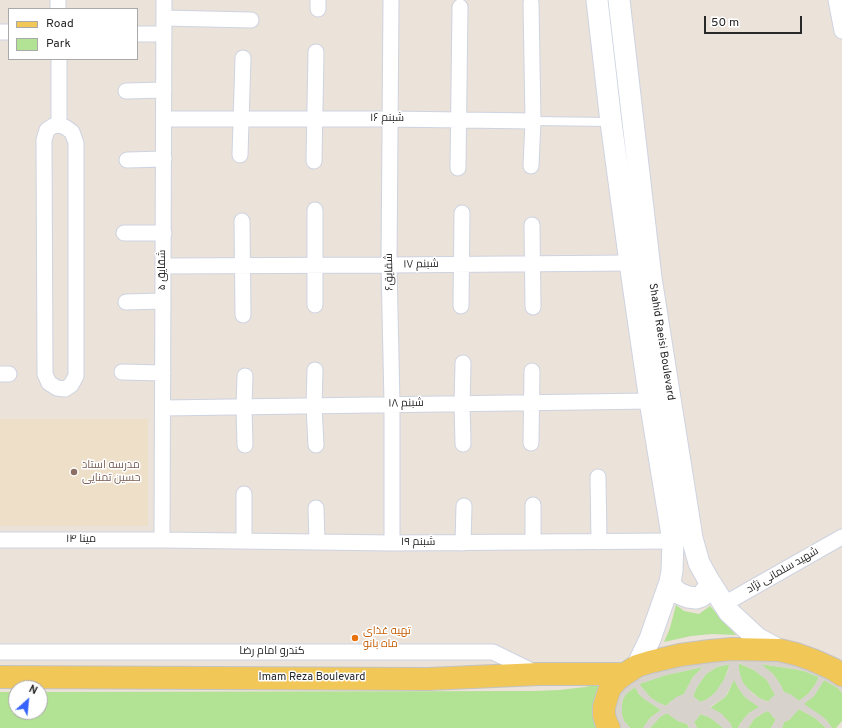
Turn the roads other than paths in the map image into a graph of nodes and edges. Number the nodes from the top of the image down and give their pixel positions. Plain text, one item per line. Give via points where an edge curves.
1 (164, 0) edge
2 (391, 0) edge
3 (597, 0) edge
4 (619, 0) edge
5 (836, 0) edge
6 (531, 3) dead end
7 (460, 7) dead end
8 (164, 18) junction
9 (251, 20) dead end
10 (842, 31) edge
11 (138, 34) edge
12 (164, 34) junction
13 (316, 52) dead end
14 (243, 58) dead end
15 (59, 60) edge
16 (164, 90) junction
17 (126, 91) dead end
18 (164, 119) junction
19 (241, 119) junction
20 (314, 119) junction
21 (390, 119) junction
22 (459, 120) junction
23 (533, 121) junction
24 (610, 122) junction
25 (59, 125) junction
26 (240, 155) dead end
27 (164, 159) junction
28 (127, 160) dead end
29 (314, 161) dead end
30 (531, 166) dead end
31 (458, 168) dead end
32 (315, 210) dead end
33 (462, 213) dead end
34 (242, 221) dead end
35 (532, 225) dead end
36 (124, 233) dead end
37 (164, 233) junction
38 (630, 263) junction
39 (533, 264) junction
40 (461, 265) junction
41 (164, 266) junction
42 (242, 266) junction
43 (315, 266) junction
44 (389, 266) junction
45 (163, 301) junction
46 (126, 302) dead end
47 (315, 305) dead end
48 (461, 306) dead end
49 (533, 307) dead end
50 (243, 315) dead end
51 (463, 363) dead end
52 (315, 370) dead end
53 (532, 371) dead end
54 (122, 372) dead end
55 (163, 373) junction
56 (244, 376) dead end
57 (650, 401) junction
58 (532, 403) junction
59 (392, 404) junction
60 (462, 404) junction
61 (314, 406) junction
62 (244, 407) junction
63 (163, 408) junction
64 (531, 443) dead end
65 (463, 444) dead end
66 (245, 445) dead end
67 (316, 445) dead end
68 (598, 477) dead end
69 (244, 494) dead end
70 (533, 505) dead end
71 (464, 506) dead end
72 (316, 508) dead end
73 (842, 537) edge
74 (0, 540) edge
75 (162, 540) junction
76 (244, 541) junction
77 (673, 541) junction
78 (317, 542) junction
79 (533, 542) junction
80 (599, 542) junction
81 (392, 543) junction
82 (463, 543) junction
83 (670, 582) junction
84 (711, 584) junction
85 (724, 604) junction
86 (779, 650) junction
87 (0, 652) edge
88 (631, 670) junction
89 (839, 672) edge
90 (539, 674) junction
91 (0, 677) edge
92 (609, 728) edge

1 - 8 street, شقایق ۵
2 - 21 street, شقایق۶
3 - 24 main road, Shahid Raeisi Boulevard
4 - 84 main road, Shahid Raeisi Boulevard via 651,278 689,523 699,563
5 - 10 street
6 - 23 street
7 - 22 street
8 - 9 street
8 - 12 street, شقایق ۵
11 - 12 street
12 - 16 street, شقایق ۵
13 - 20 street
14 - 19 street
15 - 25 street
16 - 17 street
16 - 18 street, شقایق ۵
18 - 19 street, شبنم ۱۶
18 - 27 street, شقایق ۵
19 - 20 street, شبنم ۱۶
19 - 26 street
20 - 21 street, شبنم ۱۶
20 - 29 street
21 - 22 street, شبنم ۱۶
21 - 44 street, شقایق۶
22 - 23 street, شبنم ۱۶
22 - 31 street
23 - 24 lane, شبنم ۱۶
23 - 30 street
24 - 38 main road, Shahid Raeisi Boulevard
25 - 25 street via 47,130 44,140 45,374 49,383 65,389 76,376 76,143 72,132
27 - 28 street
27 - 37 street, شقایق ۵
32 - 43 street
33 - 40 street
34 - 42 street
35 - 39 street
36 - 37 street
37 - 41 street, شقایق ۵
38 - 39 street, شبنم ۱۷
38 - 57 main road, Shahid Raeisi Boulevard
39 - 40 street, شبنم ۱۷
39 - 49 street
40 - 44 street, شبنم ۱۷
40 - 48 street
41 - 42 street, شبنم ۱۷
41 - 45 street, شقایق ۵
42 - 43 street, شبنم ۱۷
42 - 50 street
43 - 44 street, شبنم ۱۷
43 - 47 street
44 - 59 street, شقایق۶
45 - 46 street
45 - 55 street, شقایق ۵
51 - 60 street
52 - 61 street
53 - 58 street
54 - 55 street
55 - 63 street, شقایق ۵
56 - 62 street
57 - 58 street, شبنم ۱۸
57 - 77 main road, Shahid Raeisi Boulevard
58 - 60 street, شبنم ۱۸
58 - 64 street
59 - 60 street, شبنم ۱۸
59 - 61 street, شبنم ۱۸
59 - 81 street, شقایق۶
60 - 65 street
61 - 62 street, شبنم ۱۸
61 - 67 street
62 - 63 street, شبنم ۱۸
62 - 66 street
63 - 75 street, شقایق ۵
68 - 80 street
69 - 76 street
70 - 79 street
71 - 82 street
72 - 78 street
73 - 85 street, شهید سلمانی نژاد
74 - 75 street, مینا ۱۴
75 - 76 street, شبنم ۱۹
76 - 78 street, شبنم ۱۹
77 - 80 street, شبنم ۱۹
77 - 83 main road, Shahid Raeisi Boulevard
78 - 81 street, شبنم ۱۹
79 - 80 street, شبنم ۱۹
79 - 82 street, شبنم ۱۹
81 - 82 street, شبنم ۱۹
83 - 84 main road via 678,593 696,598 702,596
83 - 88 main road, Shahid Raeisi Boulevard via 650,639
84 - 85 main road, Shahid Raeisi Boulevard
85 - 86 main road, Shahid Raeisi Boulevard via 757,638
86 - 88 main road via 745,649 680,655 650,662
86 - 89 main road via 813,660
87 - 90 street, کندرو امام رضا via 493,652
88 - 90 main road, Imam Reza Boulevard
88 - 92 main road via 610,688 604,706
90 - 91 main road, Imam Reza Boulevard via 428,679

